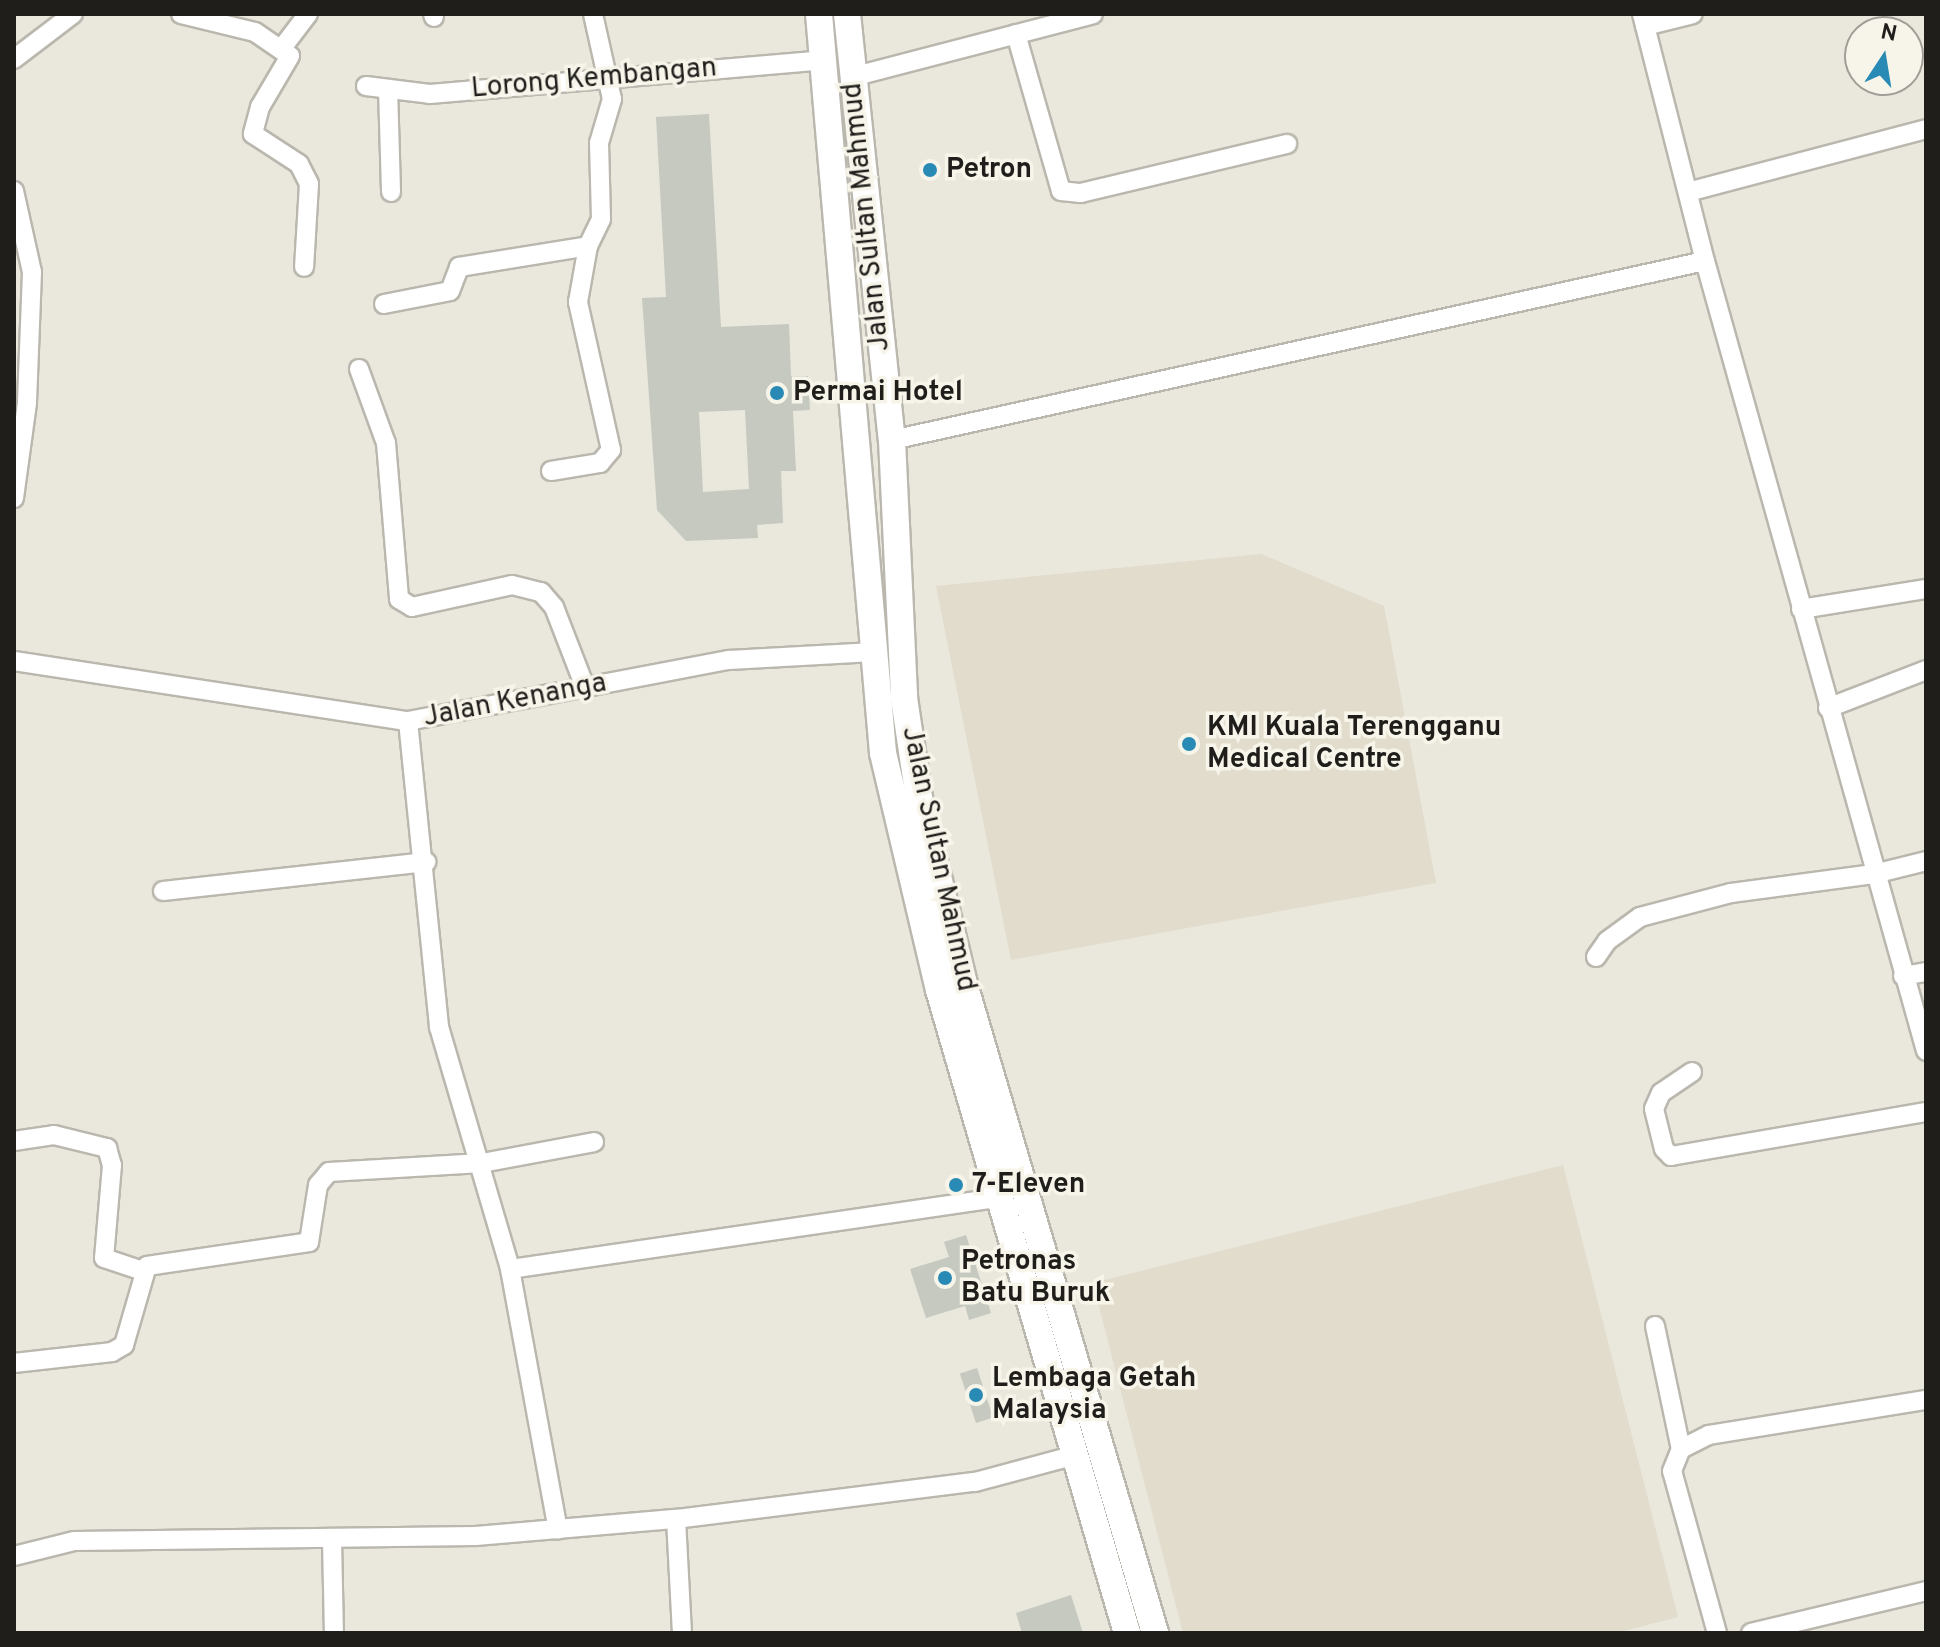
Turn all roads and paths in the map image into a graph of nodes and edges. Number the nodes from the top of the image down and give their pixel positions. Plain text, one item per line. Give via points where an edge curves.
1 (73, 14) edge
2 (181, 14) edge
3 (308, 14) edge
4 (593, 14) edge
5 (819, 14) edge
6 (847, 14) edge
7 (1093, 14) edge
8 (1693, 14) edge
9 (1643, 20) edge
10 (1016, 34) junction
11 (282, 48) junction
12 (14, 59) edge
13 (823, 60) junction
14 (608, 77) junction
15 (852, 77) junction
16 (366, 86) dead end
17 (388, 89) junction
18 (1926, 129) edge
19 (1287, 144) dead end
20 (14, 191) edge
21 (391, 192) dead end
22 (1688, 192) junction
23 (588, 246) junction
24 (1705, 261) junction
25 (304, 267) dead end
26 (384, 304) dead end
27 (359, 369) dead end
28 (892, 440) junction
29 (551, 471) dead end
30 (14, 498) edge
31 (1926, 589) edge
32 (1801, 609) junction
33 (874, 652) junction
34 (14, 661) edge
35 (1926, 670) edge
36 (585, 687) junction
37 (1828, 708) junction
38 (408, 721) junction
39 (1926, 861) edge
40 (426, 862) junction
41 (1874, 874) junction
42 (163, 891) dead end
43 (1596, 957) dead end
44 (1926, 972) edge
45 (1903, 976) junction
46 (1926, 1051) edge
47 (1692, 1072) dead end
48 (1926, 1112) edge
49 (14, 1141) edge
50 (594, 1142) dead end
51 (482, 1163) junction
52 (999, 1198) junction
53 (510, 1269) junction
54 (143, 1271) junction
55 (1655, 1326) dead end
56 (14, 1363) edge
57 (1926, 1400) edge
58 (1681, 1449) junction
59 (1076, 1455) junction
60 (676, 1519) junction
61 (558, 1530) junction
62 (332, 1540) junction
63 (14, 1556) edge
64 (1926, 1591) edge
65 (334, 1633) edge
66 (682, 1633) edge
67 (1127, 1633) edge
68 (1155, 1633) edge
69 (1717, 1633) edge
70 (1751, 1633) edge

1 - 12 street
2 - 11 street via 255,32
3 - 11 street
4 - 14 street
5 - 13 highway, Jalan Sultan Mahmud
6 - 15 highway, Jalan Sultan Mahmud
7 - 10 street
8 - 9 street
9 - 22 street
10 - 15 street
10 - 19 street via 1061,191 1081,193
11 - 25 street via 290,56 260,107 253,134 299,164 309,184
13 - 14 street, Lorong Kembangan
13 - 33 highway, Jalan Sultan Mahmud
14 - 17 street, Lorong Kembangan via 430,94
14 - 23 street via 612,99 599,143 601,219
15 - 28 highway, Jalan Sultan Mahmud
16 - 17 street, Lorong Kembangan
17 - 21 street
18 - 22 street
20 - 30 street via 32,272 27,403
22 - 24 street
23 - 26 street via 459,267 450,291
23 - 29 street via 578,302 611,450 600,463
24 - 28 street
24 - 32 street
27 - 36 street via 386,443 399,599 412,607 512,585 541,592 554,607
28 - 68 highway, Jalan Sultan Mahmud via 904,698 919,798 964,984
31 - 32 street
32 - 37 street
33 - 36 street, Jalan Kenanga via 729,660
33 - 52 highway, Jalan Sultan Mahmud via 883,753 904,854
34 - 38 street, Jalan Kenanga
35 - 37 street
36 - 38 street, Jalan Kenanga
37 - 41 street
38 - 40 street
39 - 41 street
40 - 42 street
40 - 51 street via 439,1027
41 - 43 street via 1731,893 1640,917 1607,941
41 - 45 street
44 - 45 street
45 - 46 street
47 - 48 street via 1661,1093 1654,1109 1664,1149 1671,1156
49 - 54 street via 54,1135 107,1148 112,1165 104,1258
50 - 51 street
51 - 53 street
51 - 54 street via 329,1172 318,1185 314,1235 300,1247 176,1259
52 - 53 street
52 - 59 highway, Jalan Sultan Mahmud
53 - 61 street
54 - 56 street via 124,1345 112,1352
55 - 58 street
57 - 58 street via 1709,1435
58 - 69 street via 1672,1471
59 - 60 street via 975,1482
59 - 67 highway, Jalan Sultan Mahmud
60 - 61 street
60 - 66 street
61 - 62 street
62 - 63 street via 74,1541
62 - 65 street
64 - 70 street

